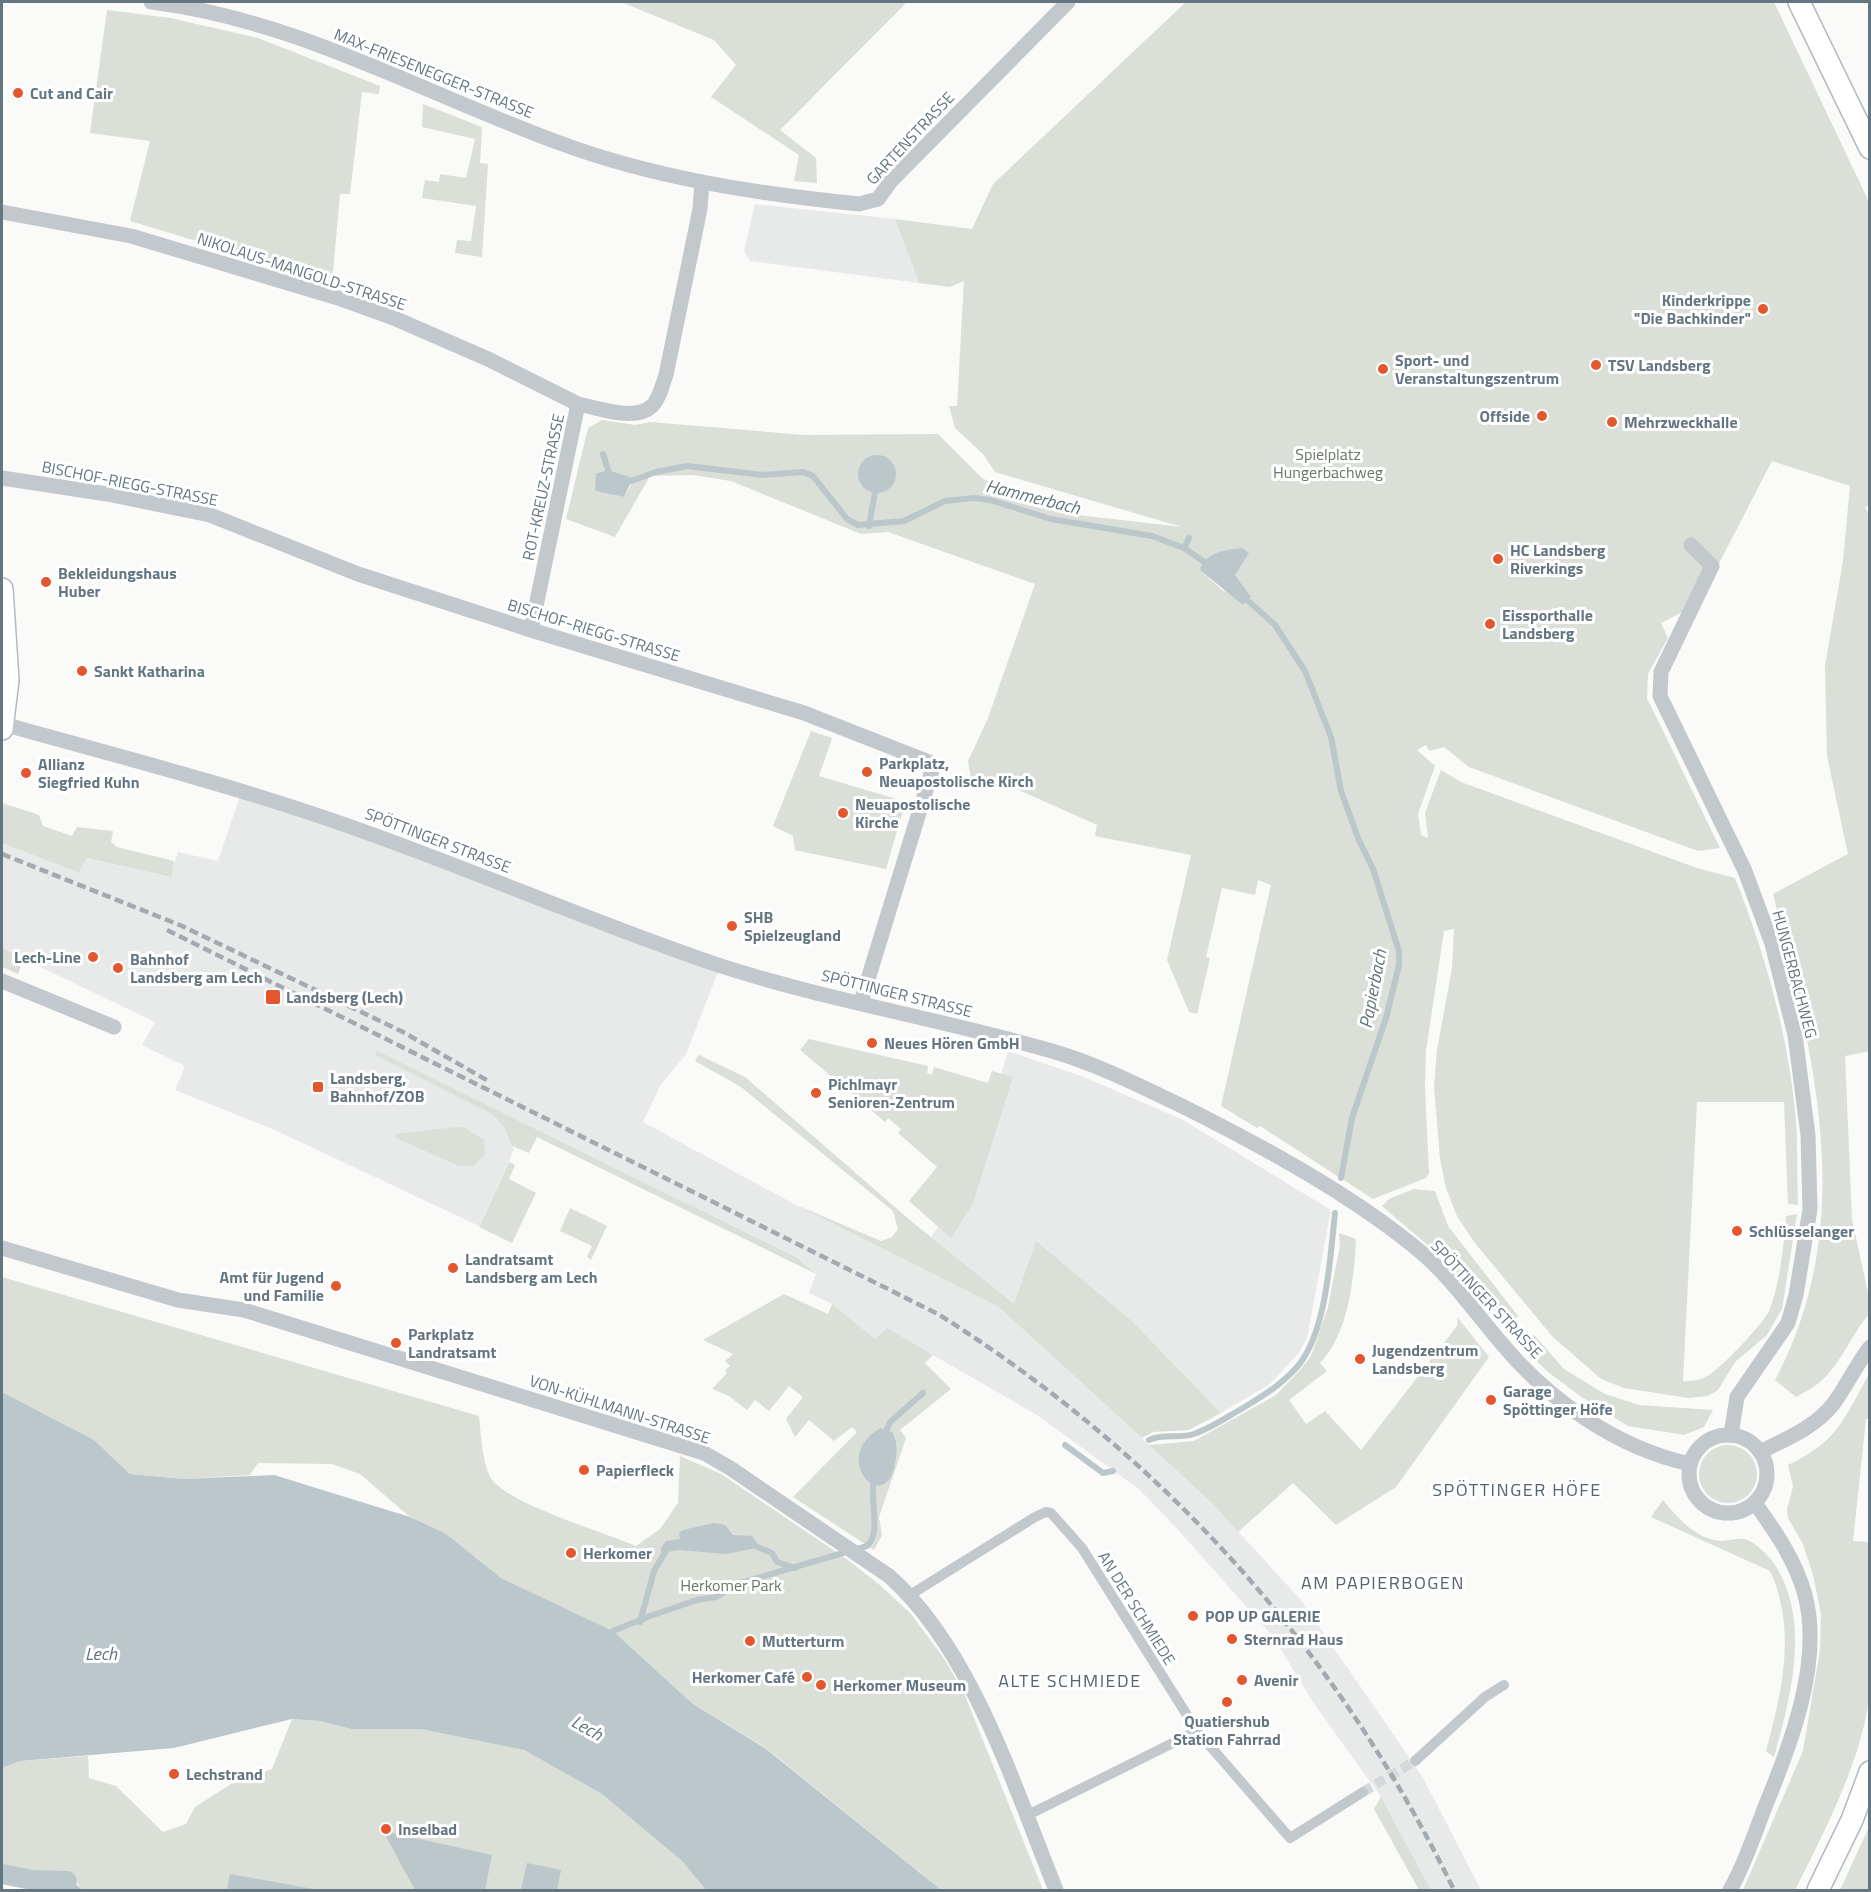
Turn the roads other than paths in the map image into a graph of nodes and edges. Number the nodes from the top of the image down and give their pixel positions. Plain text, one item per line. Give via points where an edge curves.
1 (151, 2) edge
2 (1068, 2) edge
3 (1799, 2) edge
4 (1869, 148) edge
5 (702, 183) junction
6 (2, 212) edge
7 (578, 404) junction
8 (2, 478) edge
9 (1690, 545) dead end
10 (2, 589) edge
11 (531, 630) junction
12 (4, 640) edge
13 (2, 727) edge
14 (2, 981) edge
15 (861, 1002) junction
16 (114, 1028) dead end
17 (2, 1248) edge
18 (1869, 1347) edge
19 (1731, 1435) junction
20 (1760, 1452) junction
21 (1690, 1464) junction
22 (1755, 1503) junction
23 (910, 1595) junction
24 (1504, 1685) dead end
25 (1197, 1731) junction
26 (1415, 1761) tunnel mouth
27 (1869, 1772) edge
28 (1363, 1792) tunnel mouth
29 (1026, 1816) junction
30 (1056, 1890) edge
31 (1730, 1890) edge
32 (1818, 1890) edge

1 - 5 street, MAX-FRIESENEGGER-STRASSE via 273,27 559,143
2 - 5 street, GARTENSTRASSE via 874,201 827,201
3 - 4 main road
5 - 7 street, ROT-KREUZ-STRASSE via 700,209 659,396 652,406 631,414
6 - 7 street, NIKOLAUS-MANGOLD-STRASSE via 131,236 338,298 488,359
7 - 11 street, ROT-KREUZ-STRASSE
8 - 11 street, BISCHOF-RIEGG-STRASSE via 210,515 358,574
9 - 19 street, HUNGERBACHWEG via 1712,566 1661,672 1660,696 1745,871 1772,944 1795,1035 1808,1135 1810,1209 1797,1295 1788,1323 1737,1397
10 - 12 main road
11 - 15 street, BISCHOF-RIEGG-STRASSE via 804,713 934,764
12 - 13 main road via 8,680
13 - 15 street, SPÖTTINGER STRASSE via 239,789 718,964
14 - 16 street
15 - 21 street, SPÖTTINGER STRASSE via 1056,1052 1133,1082 1212,1122 1346,1198 1423,1254 1453,1283 1520,1364 1568,1406 1626,1442 1669,1460
17 - 23 street, VON-KÜHLMANN-STRASSE via 178,1300 244,1310 704,1453 857,1552
18 - 20 street via 1833,1404 1818,1420
19 - 20 street via 1748,1440
19 - 21 street via 1705,1442
20 - 22 street via 1767,1478
21 - 22 street via 1690,1484 1707,1508 1737,1513
22 - 31 street via 1782,1543 1805,1595 1808,1652 1791,1743
23 - 25 street, AN DER SCHMIEDE via 1042,1513 1055,1516 1082,1548
23 - 29 street, VON-KÜHLMANN-STRASSE via 934,1624 969,1686
24 - 26 street via 1485,1697
25 - 28 street, AN DER SCHMIEDE via 1290,1838
25 - 29 street
27 - 32 main road via 1852,1820
29 - 30 street, VON-KÜHLMANN-STRASSE

